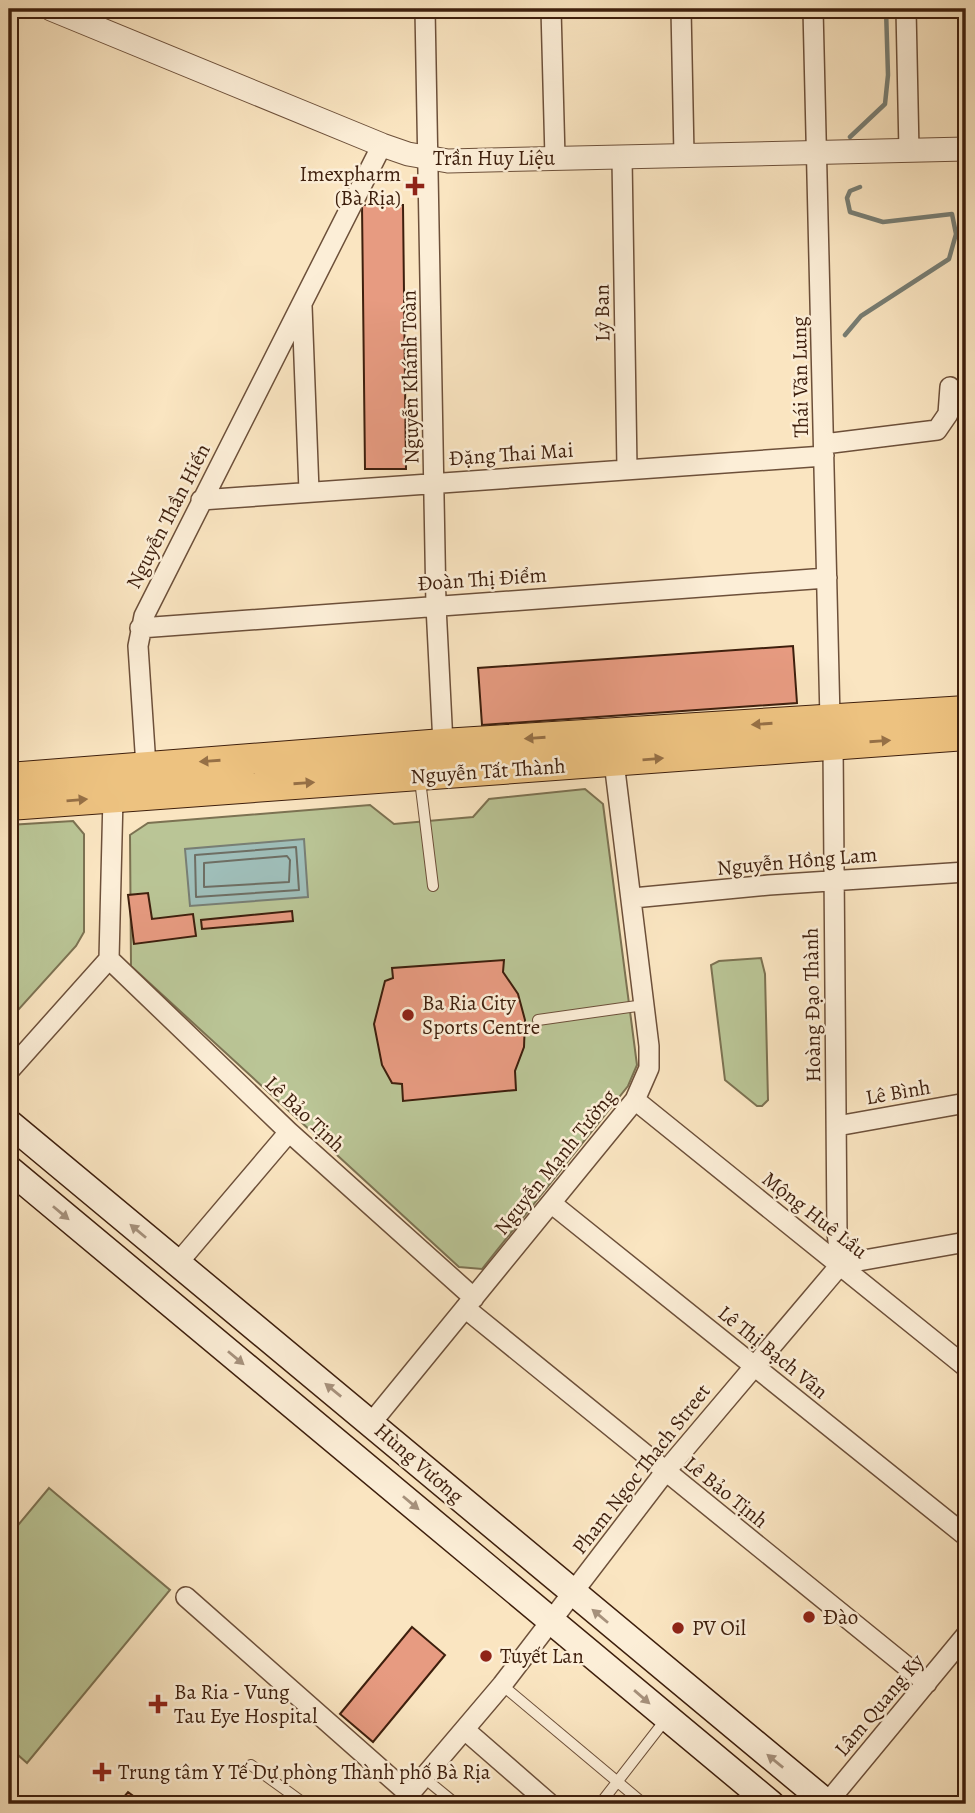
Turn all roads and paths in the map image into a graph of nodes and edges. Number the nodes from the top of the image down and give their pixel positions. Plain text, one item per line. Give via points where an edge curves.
1 (51, 9) edge
2 (425, 9) edge
3 (551, 9) edge
4 (681, 9) edge
5 (813, 9) edge
6 (906, 9) edge
7 (382, 145) junction
8 (966, 149) edge
9 (909, 151) junction
10 (817, 154) junction
11 (684, 155) junction
12 (555, 158) junction
13 (622, 158) junction
14 (429, 159) junction
15 (302, 302) junction
16 (950, 387) dead end
17 (824, 450) junction
18 (627, 468) junction
19 (435, 483) junction
20 (309, 491) junction
21 (201, 500) junction
22 (827, 578) junction
23 (436, 606) junction
24 (140, 628) junction
25 (966, 711) edge
26 (832, 732) junction
27 (966, 735) edge
28 (443, 744) junction
29 (614, 762) junction
30 (146, 766) junction
31 (419, 776) junction
32 (9, 778) edge
33 (113, 797) junction
34 (9, 805) edge
35 (966, 872) edge
36 (833, 880) junction
37 (433, 886) dead end
38 (632, 898) junction
39 (109, 959) junction
40 (644, 1005) junction
41 (538, 1020) dead end
42 (9, 1071) edge
43 (635, 1100) junction
44 (966, 1103) edge
45 (9, 1123) edge
46 (837, 1126) junction
47 (289, 1132) junction
48 (9, 1169) edge
49 (551, 1203) junction
50 (966, 1242) edge
51 (177, 1264) junction
52 (841, 1264) junction
53 (469, 1303) junction
54 (752, 1366) junction
55 (966, 1367) edge
56 (372, 1422) junction
57 (665, 1472) junction
58 (966, 1536) edge
59 (573, 1594) junction
60 (186, 1597) dead end
61 (552, 1620) junction
62 (966, 1635) edge
63 (927, 1683) junction
64 (502, 1685) junction
65 (667, 1719) junction
66 (465, 1730) junction
67 (251, 1765) dead end
68 (423, 1777) junction
69 (617, 1783) junction
70 (405, 1799) edge
71 (304, 1804) edge
72 (456, 1804) edge
73 (550, 1804) edge
74 (600, 1804) edge
75 (644, 1804) edge
76 (771, 1804) edge
77 (828, 1804) edge

1 - 7 street, Trần Huy Liệu
2 - 14 street, Nguyễn Khánh Toàn
3 - 12 street
4 - 11 street
5 - 10 street, Thái Văn Lung
6 - 9 street
7 - 14 street, Trần Huy Liệu
7 - 15 street, Nguyễn Thần Hiến
8 - 9 street, Trần Huy Liệu
9 - 10 street, Trần Huy Liệu
10 - 11 street, Trần Huy Liệu
10 - 17 street, Thái Văn Lung
11 - 13 street, Trần Huy Liệu
12 - 13 street, Trần Huy Liệu
12 - 14 street, Trần Huy Liệu
13 - 18 street, Lý Ban
14 - 19 street, Nguyễn Khánh Toàn
15 - 20 street, Nguyễn Thần Hiến
15 - 21 street, Nguyễn Thần Hiến
16 - 17 street, Đặng Thai Mai via 948,414 937,430
17 - 18 street, Đặng Thai Mai
17 - 22 street, Thái Văn Lung
18 - 19 street, Đặng Thai Mai
19 - 20 street, Đặng Thai Mai
19 - 23 street, Nguyễn Khánh Toàn
20 - 21 street, Đặng Thai Mai
21 - 24 street, Nguyễn Thần Hiến
22 - 23 street, Đoàn Thị Điểm
22 - 26 street, Thái Văn Lung
23 - 24 street, Đoàn Thị Điểm
23 - 28 street, Nguyễn Khánh Toàn
24 - 30 street, Nguyễn Thần Hiến
25 - 26 main road, Nguyễn Tất Thành
26 -> 27 main road, Nguyễn Tất Thành
26 -> 28 main road, Nguyễn Tất Thành
29 -> 26 main road, Nguyễn Tất Thành
26 - 36 street, Hoàng Đạo Thành
28 -> 30 main road, Nguyễn Tất Thành
29 - 31 main road, Nguyễn Tất Thành
29 - 38 street, Nguyễn Mạnh Tường
30 - 32 main road, Nguyễn Tất Thành
33 -> 31 main road, Nguyễn Tất Thành
31 - 37 lane
34 -> 33 main road, Nguyễn Tất Thành
33 - 39 street
35 - 36 street, Nguyễn Hồng Lam
36 - 38 street, Nguyễn Hồng Lam
36 - 46 street, Hoàng Đạo Thành
38 - 40 street, Nguyễn Mạnh Tường
39 - 42 street
39 - 47 street, Lê Bảo Tịnh
40 - 41 lane
40 - 43 street, Nguyễn Mạnh Tường via 649,1068
43 - 49 street, Nguyễn Mạnh Tường
43 - 52 street, Mộng Huê Lầu
44 - 46 street, Lê Bình
51 -> 45 main road, Hùng Vương
46 - 52 street, Hoàng Đạo Thành
47 - 51 street
47 - 53 street, Lê Bảo Tịnh
48 -> 61 main road, Hùng Vương
49 - 53 street, Nguyễn Mạnh Tường
49 - 54 street, Lê Thị Bạch Vân
50 - 52 street
56 -> 51 main road, Hùng Vương
52 - 54 street, Pham Ngoc Thach Street
52 - 55 street, Mộng Huê Lầu
53 - 56 street, Nguyễn Mạnh Tường
53 - 57 street, Lê Bảo Tịnh
54 - 57 street, Pham Ngoc Thach Street
54 - 58 street, Lê Thị Bạch Vân
56 - 59 main road, Hùng Vương
57 - 59 street, Pham Ngoc Thach Street
57 - 63 street, Lê Bảo Tịnh
59 - 61 street, Pham Ngoc Thach Street
77 -> 59 main road, Hùng Vương
60 - 70 street
61 - 64 street, Pham Ngoc Thach Street
61 -> 65 main road, Hùng Vương
62 - 63 street, Lâm Quang Ky
63 - 77 street, Lâm Quang Ky
64 - 66 street, Pham Ngoc Thach Street
64 - 69 lane
65 - 69 lane
65 - 76 main road, Hùng Vương
66 - 68 street, Pham Ngoc Thach Street
66 - 73 street
67 - 71 lane
68 - 70 street, Pham Ngoc Thach Street
68 - 72 lane
69 - 74 lane
69 - 75 lane

